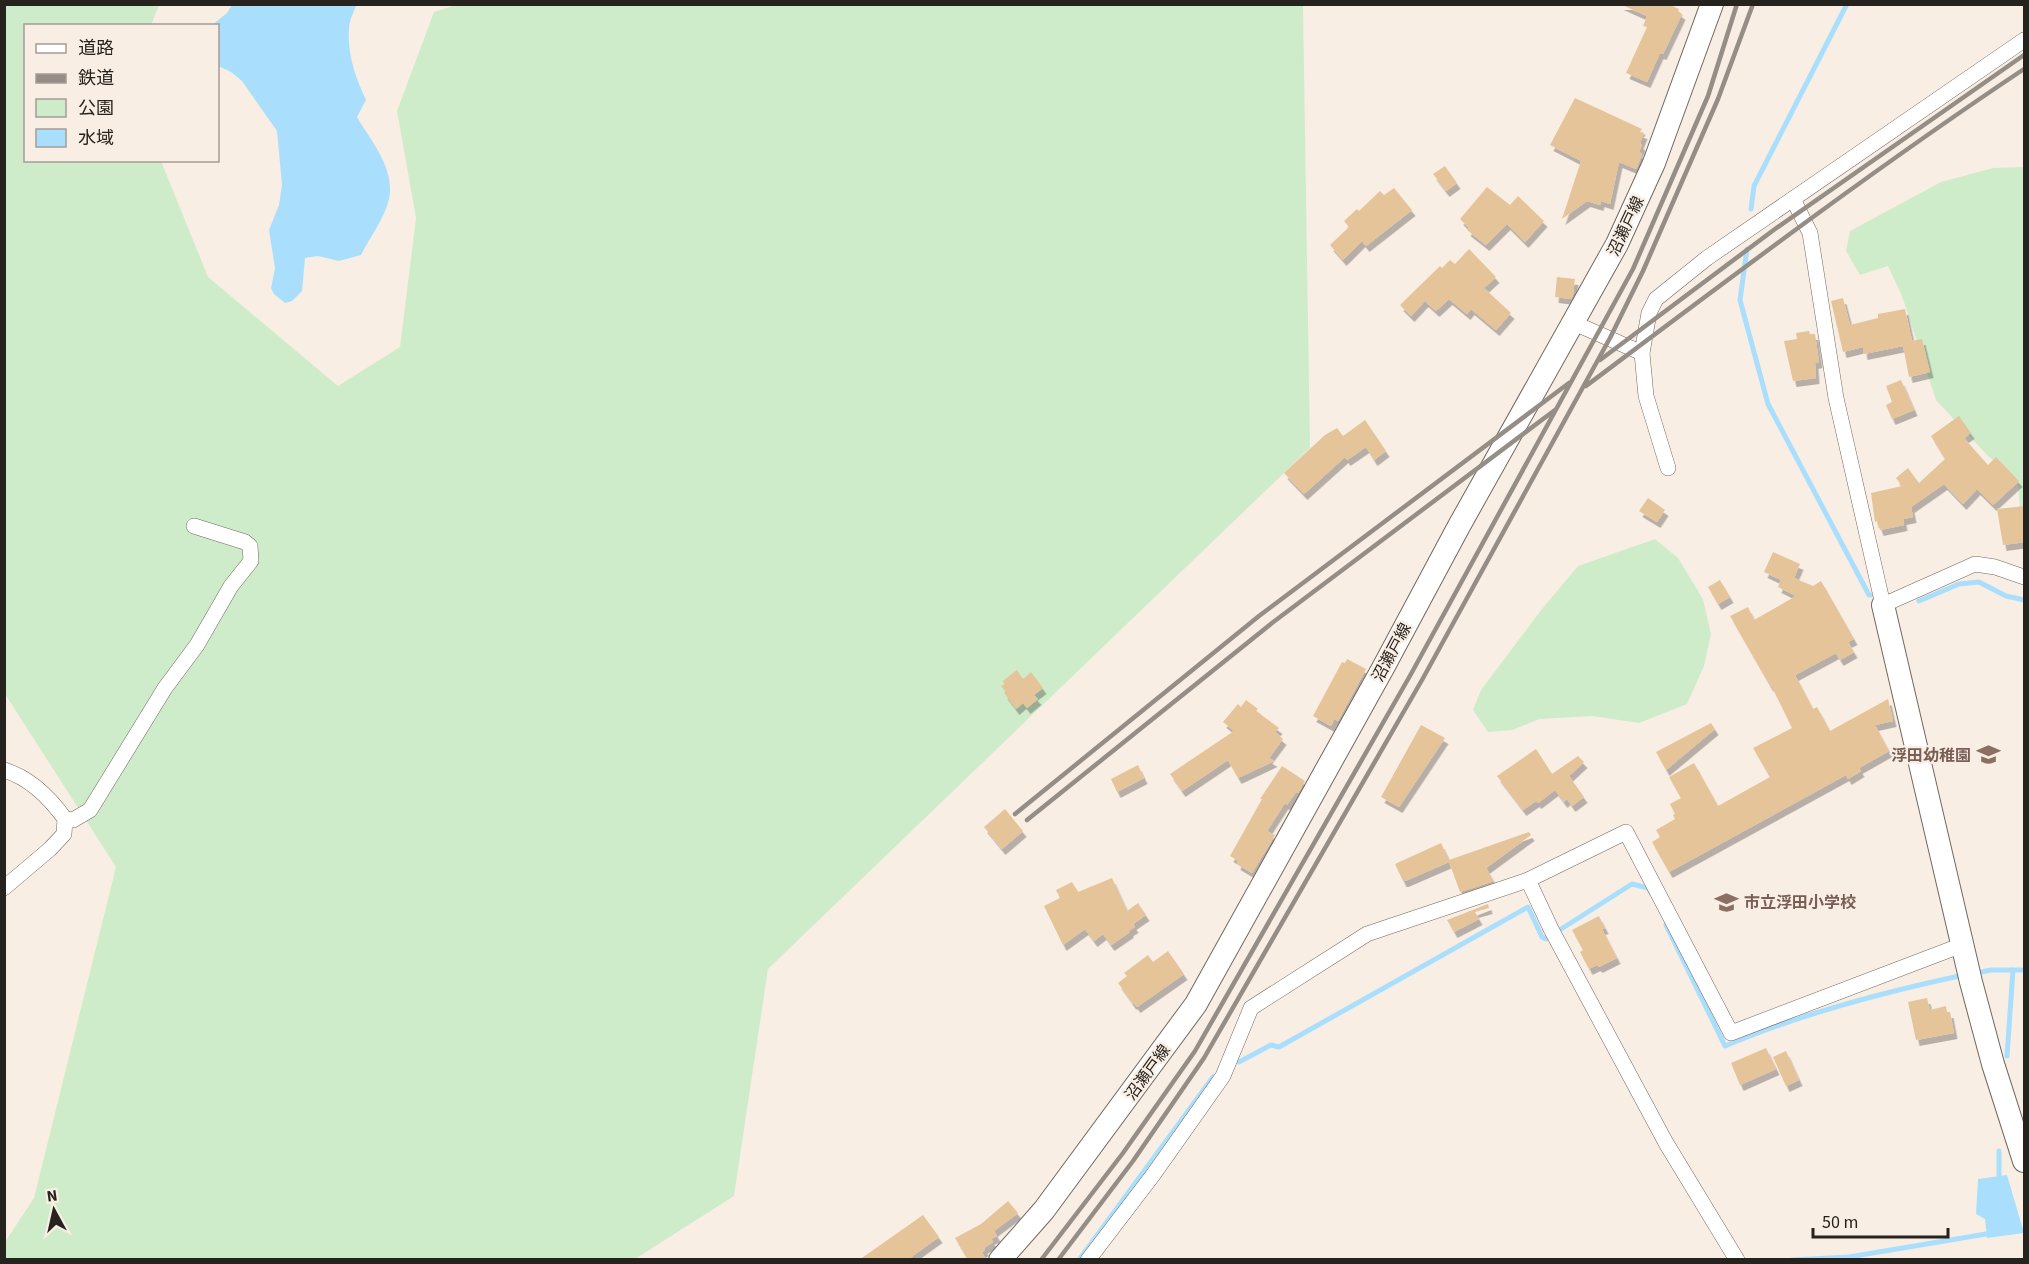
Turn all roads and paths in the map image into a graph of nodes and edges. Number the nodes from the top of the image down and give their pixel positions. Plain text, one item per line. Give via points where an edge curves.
1 (1712, 4) edge
2 (2025, 40) edge
3 (1793, 199) junction
4 (1574, 323) junction
5 (1642, 353) junction
6 (1668, 468) dead end
7 (194, 526) dead end
8 (2025, 577) edge
9 (1883, 605) junction
10 (4, 770) edge
11 (65, 819) junction
12 (1528, 880) junction
13 (4, 888) edge
14 (1967, 963) junction
15 (2025, 1161) edge
16 (1000, 1260) edge
17 (1088, 1260) edge
18 (1737, 1260) edge

1 - 4 main road, 沼瀬戸線 via 1654,163 1617,244
2 - 3 street
3 - 5 street via 1707,258 1656,299 1649,313
3 - 9 street via 1810,233 1836,398
4 - 5 street
4 - 16 main road, 沼瀬戸線 via 1196,1004 1044,1210
5 - 6 street via 1646,396
7 - 11 street via 245,542 250,546 251,561 165,688 90,810 73,820
8 - 9 street via 1975,564
9 - 14 main road
10 - 11 street via 21,775
11 - 13 street via 63,834 50,849
12 - 14 street via 1626,832 1731,1033
12 - 17 street via 1367,934 1251,1008 1223,1076
12 - 18 street via 1665,1143
14 - 15 main road via 1993,1064

